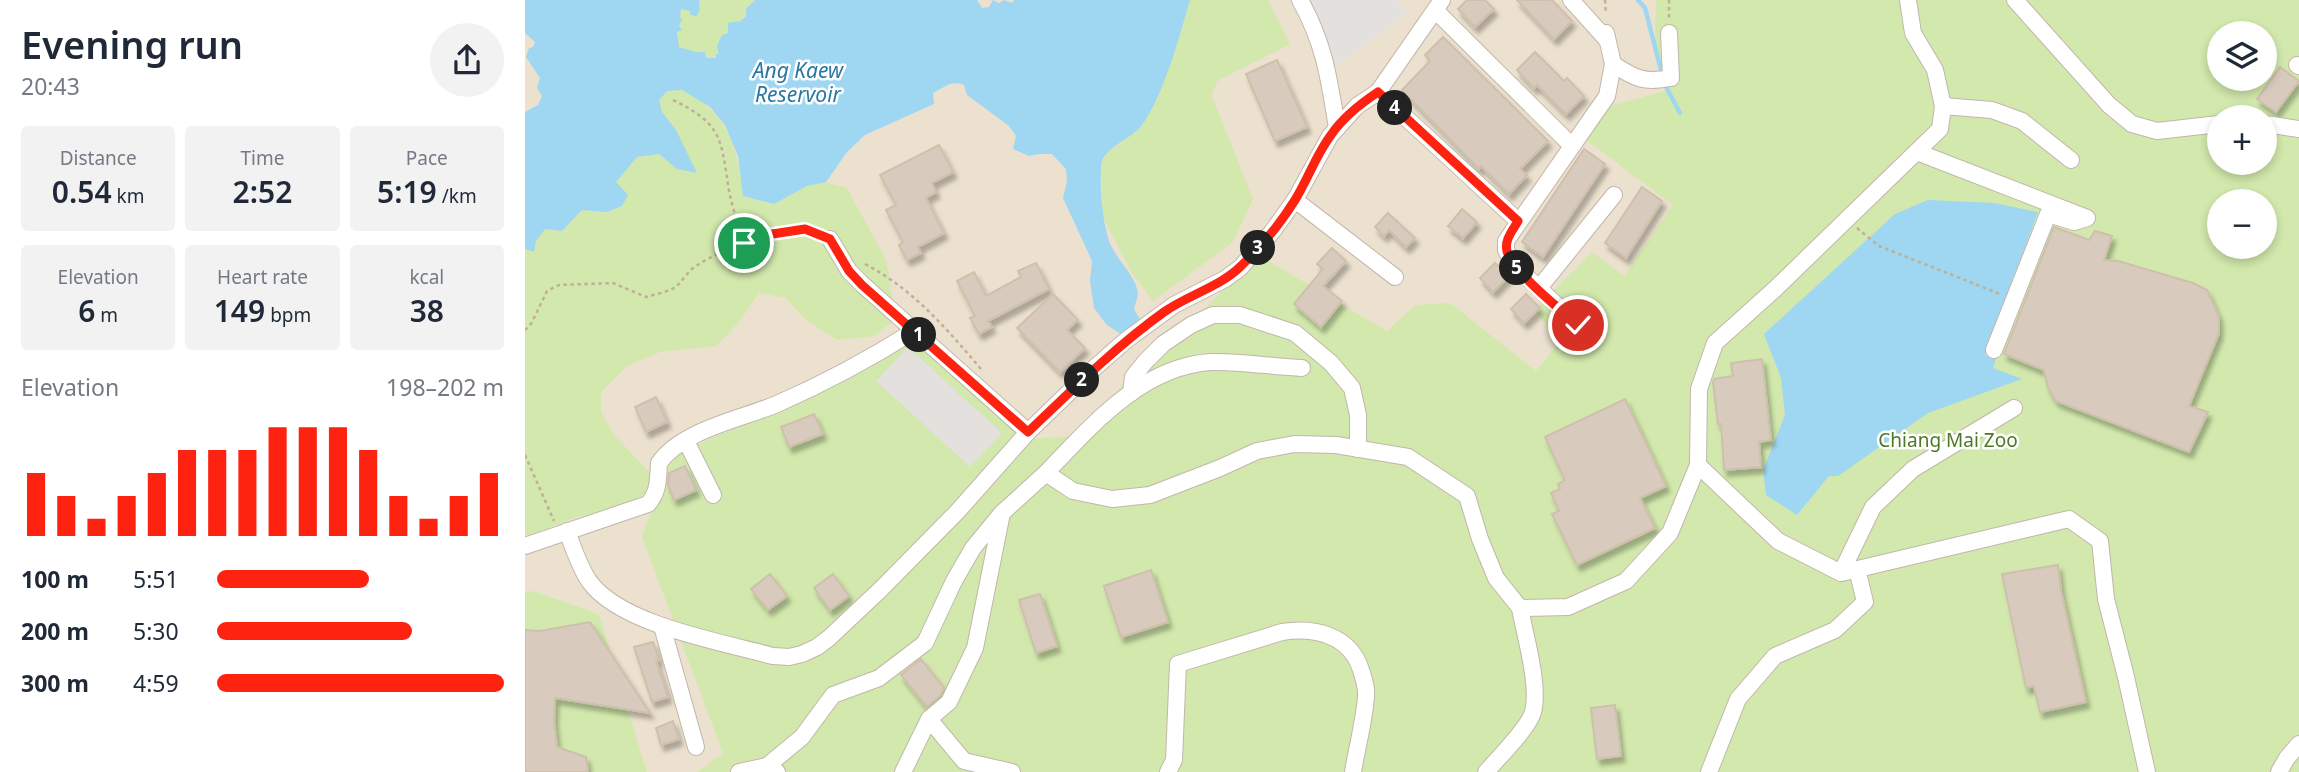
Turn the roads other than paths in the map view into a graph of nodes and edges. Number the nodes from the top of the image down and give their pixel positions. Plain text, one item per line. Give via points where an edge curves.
1 (1300, 0) edge
2 (1571, 0) edge
3 (1907, 0) edge
4 (2014, 0) edge
5 (1439, 5) edge
6 (1669, 33) dead end
7 (1613, 64) junction
8 (1378, 92) junction
9 (1943, 106) junction
10 (2207, 125) edge
11 (2277, 126) edge
12 (1337, 128) junction
13 (2299, 129) edge
14 (1572, 146) junction
15 (1917, 152) junction
16 (2071, 159) dead end
17 (1614, 195) dead end
18 (1295, 200) junction
19 (1518, 221) junction
20 (830, 239) road end
21 (1395, 277) dead end
22 (1539, 288) junction
23 (1578, 325) dead end
24 (914, 331) junction
25 (1994, 350) dead end
26 (1302, 369) dead end
27 (1131, 393) junction
28 (2014, 408) dead end
29 (1028, 432) junction
30 (686, 441) junction
31 (1358, 449) junction
32 (1698, 465) junction
33 (1046, 473) junction
34 (713, 495) dead end
35 (1002, 513) junction
36 (563, 532) junction
37 (525, 546) edge
38 (1857, 569) junction
39 (1841, 573) junction
40 (1520, 608) junction
41 (662, 626) junction
42 (929, 719) junction
43 (2299, 744) edge
44 (696, 747) dead end
45 (772, 769) edge
46 (739, 772) edge
47 (903, 772) edge
48 (1012, 772) edge
49 (1168, 772) edge
50 (1353, 772) edge
51 (1486, 772) edge
52 (1709, 772) edge
53 (2147, 772) edge
54 (2279, 772) edge

1 - 12 street via 1326,59
2 - 7 street via 1607,37
3 - 9 street via 1913,33 1935,70
4 - 10 street via 2109,105 2132,124 2157,131
5 - 8 street
5 - 14 street
6 - 7 street via 1671,78 1651,82
7 - 14 street via 1607,96
8 - 12 street
8 - 19 street
9 - 15 street via 1940,129
9 - 16 street via 1992,110 2022,121
11 - 13 street
12 - 18 street
14 - 19 street
15 - 25 street via 2087,218 2074,222 2048,215
15 - 32 street via 1715,343 1699,389
17 - 22 street
18 - 21 street
18 - 29 street via 1240,268 1174,305 1125,341
19 - 22 street via 1506,240 1506,250 1513,264
20 - 24 street via 849,271
22 - 23 street
24 - 29 street
24 - 30 street via 777,404
26 - 27 street via 1211,362 1175,369
27 - 31 street via 1133,377 1163,344 1213,315 1240,314 1294,333 1331,363 1352,388
27 - 33 street via 1110,407
28 - 39 street via 1913,469 1873,506
29 - 41 street via 957,512 817,647 789,657 773,656
30 - 34 street
30 - 36 street via 659,463 655,494 648,504
31 - 33 street via 1294,444 1257,451 1150,495 1112,499 1073,491
31 - 40 street via 1408,457 1467,496 1496,578
32 - 39 street via 1778,541
32 - 40 street via 1669,533 1626,581 1568,607
33 - 35 street
35 - 42 street via 975,648 949,702
35 - 45 street via 973,548 925,643 879,678 833,695
36 - 37 street
36 - 41 street via 599,592
38 - 39 street
38 - 52 street via 1865,602 1835,630 1775,656 1738,699
38 - 53 street via 2069,519 2100,541 2106,599
40 - 51 street via 1535,689 1533,713
41 - 44 street
42 - 47 street
42 - 48 street via 964,761
43 - 54 street
45 - 46 street
49 - 50 street via 1174,760 1178,664 1298,629 1338,639 1358,659 1367,694

